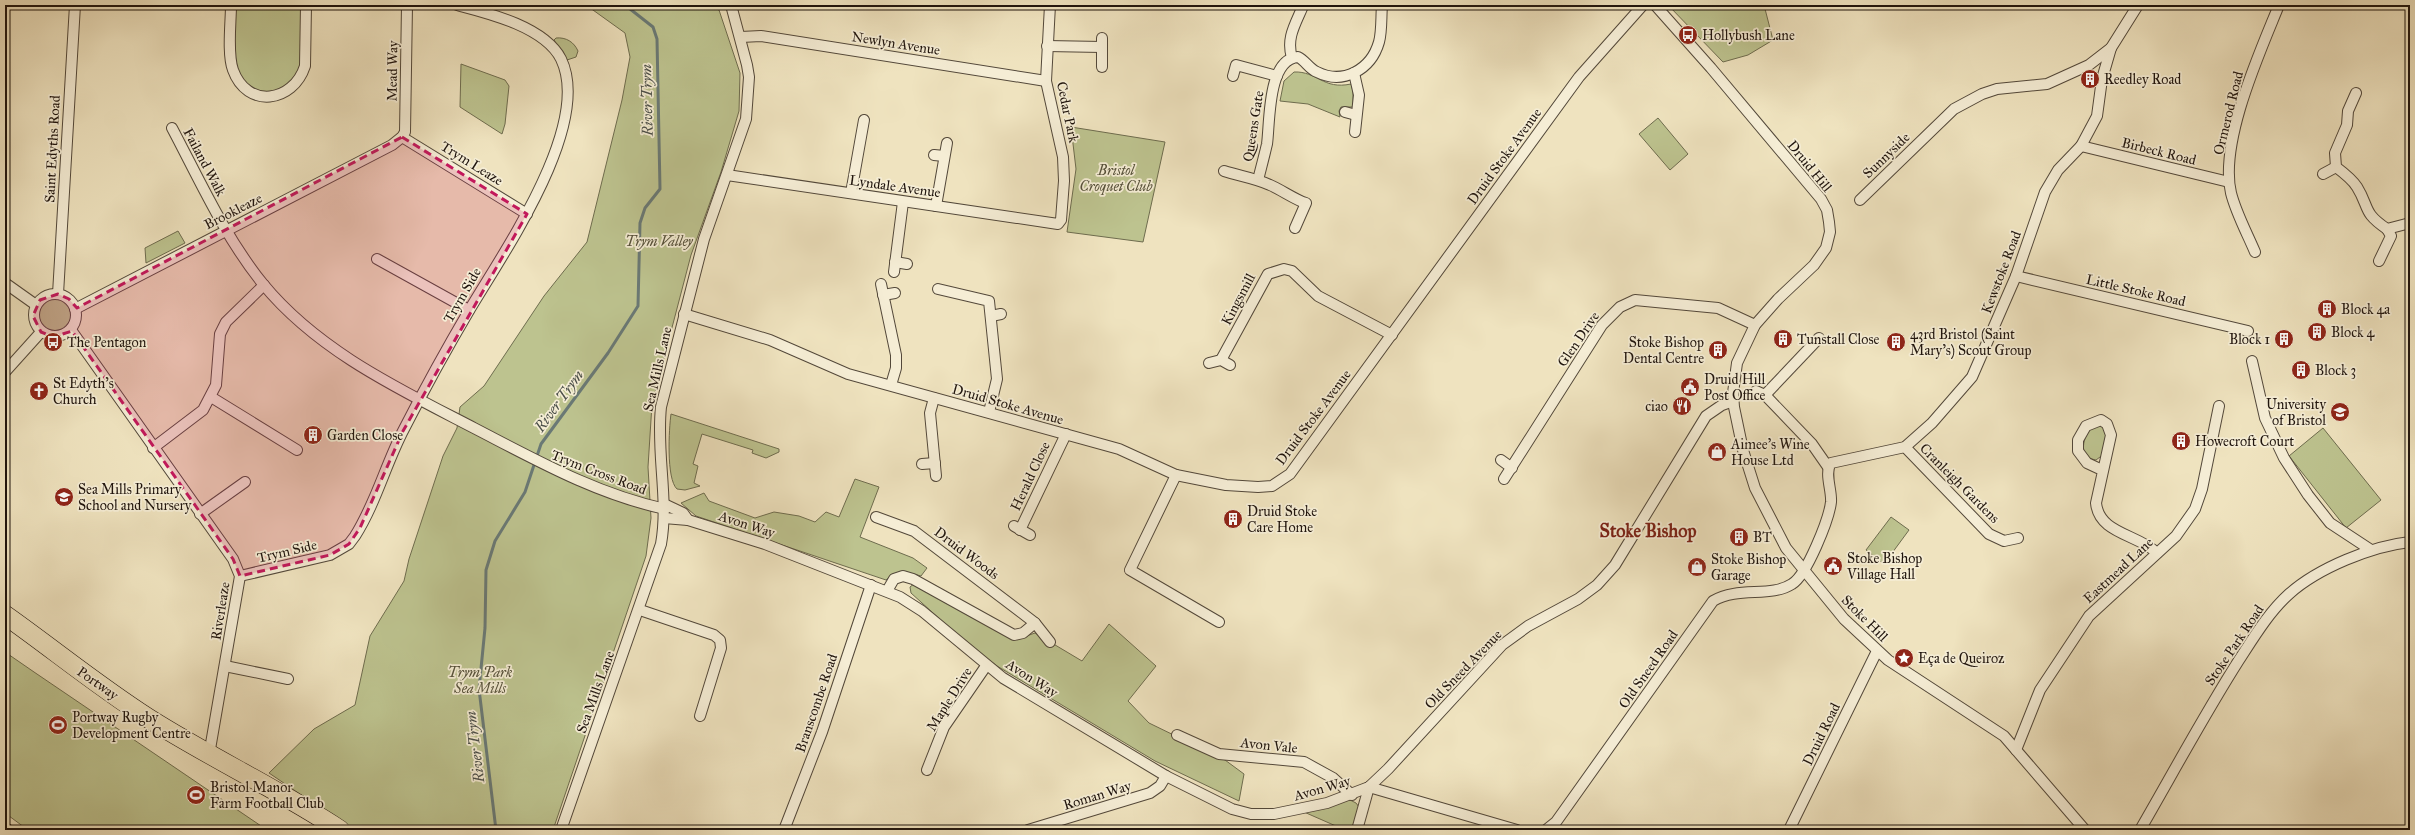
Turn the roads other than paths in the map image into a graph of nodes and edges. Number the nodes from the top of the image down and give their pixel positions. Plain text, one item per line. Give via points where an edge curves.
1 (75, 5) edge
2 (231, 5) edge
3 (306, 5) edge
4 (407, 5) edge
5 (456, 5) edge
6 (731, 5) edge
7 (1050, 5) edge
8 (1382, 5) edge
9 (1643, 5) edge
10 (1655, 5) edge
11 (2138, 5) edge
12 (2279, 5) edge
13 (1303, 6) edge
14 (741, 37) junction
15 (1047, 46) junction
16 (2112, 48) junction
17 (1292, 58) junction
18 (1102, 68) dead end
19 (1354, 74) junction
20 (1233, 76) dead end
21 (1277, 76) junction
22 (1046, 81) junction
23 (2356, 93) dead end
24 (1346, 112) dead end
25 (1356, 115) junction
26 (864, 120) dead end
27 (172, 128) dead end
28 (1354, 132) dead end
29 (402, 137) junction
30 (947, 143) dead end
31 (2081, 146) junction
32 (2336, 167) junction
33 (1224, 172) dead end
34 (2323, 174) dead end
35 (727, 175) junction
36 (1258, 180) junction
37 (2229, 182) junction
38 (851, 193) junction
39 (1860, 200) dead end
40 (903, 202) junction
41 (936, 206) junction
42 (527, 214) junction
43 (2410, 223) edge
44 (1058, 224) joint
45 (1294, 228) dead end
46 (2387, 229) junction
47 (225, 230) junction
48 (2255, 252) dead end
49 (377, 259) dead end
50 (2379, 261) dead end
51 (906, 264) dead end
52 (2016, 276) junction
53 (5, 283) edge
54 (881, 284) dead end
55 (264, 285) junction
56 (938, 289) dead end
57 (895, 293) dead end
58 (58, 294) junction
59 (883, 295) junction
60 (36, 305) junction
61 (75, 309) junction
62 (469, 310) junction
63 (684, 314) junction
64 (1001, 314) dead end
65 (991, 316) junction
66 (1755, 325) junction
67 (71, 330) junction
68 (2248, 331) dead end
69 (41, 332) junction
70 (1392, 335) junction
71 (1819, 338) dead end
72 (2252, 360) dead end
73 (1209, 363) dead end
74 (5, 372) edge
75 (891, 386) junction
76 (211, 397) junction
77 (934, 398) junction
78 (419, 399) junction
79 (1733, 401) junction
80 (2220, 406) dead end
81 (989, 412) junction
82 (1066, 434) junction
83 (1905, 447) junction
84 (153, 448) junction
85 (297, 450) dead end
86 (1743, 450) joint
87 (1500, 460) dead end
88 (935, 463) junction
89 (922, 464) dead end
90 (1828, 467) junction
91 (1512, 468) junction
92 (2102, 470) junction
93 (1176, 475) junction
94 (936, 476) dead end
95 (1504, 479) dead end
96 (245, 482) dead end
97 (664, 510) junction
98 (200, 514) junction
99 (876, 517) dead end
100 (1030, 535) dead end
101 (2018, 538) dead end
102 (2410, 542) edge
103 (2371, 550) junction
104 (2157, 553) junction
105 (1804, 572) junction
106 (240, 576) junction
107 (871, 585) junction
108 (887, 590) junction
109 (640, 610) junction
110 (5, 615) edge
111 (1219, 622) dead end
112 (1034, 623) junction
113 (5, 630) edge
114 (1050, 642) dead end
115 (1877, 651) junction
116 (225, 666) junction
117 (986, 666) junction
118 (288, 679) dead end
119 (705, 711) dead end
120 (1177, 735) dead end
121 (2016, 750) junction
122 (209, 755) junction
123 (927, 770) dead end
124 (1166, 776) junction
125 (1369, 787) junction
126 (1352, 795) junction
127 (317, 830) edge
128 (340, 830) edge
129 (561, 830) edge
130 (784, 830) edge
131 (1028, 830) edge
132 (1357, 830) edge
133 (1516, 830) edge
134 (1546, 830) edge
135 (1789, 830) edge
136 (2085, 830) edge
137 (2140, 830) edge

1 - 58 street, Saint Edyths Road
2 - 3 street via 233,70 239,81 255,95 266,98 286,91 302,76
4 - 29 street, Mead Way via 405,132
5 - 42 street, Trym Side via 487,13 530,31 549,42 563,65 567,82 565,112 556,153
6 - 14 street, Sea Mills Lane
7 - 15 street, Cedar Park
8 - 19 street via 1380,41 1374,56
9 - 70 street, Druid Stoke Avenue via 1579,77
10 - 66 street, Druid Hill via 1821,199 1826,210 1830,232 1823,255
11 - 16 street
12 - 37 street, Ormerod Road via 2243,97
13 - 17 street via 1289,40
14 - 22 street, Newlyn Avenue via 761,36
14 - 35 street, Sea Mills Lane via 749,77 746,119
15 - 18 street via 1102,43
15 - 22 street, Cedar Park
16 - 31 street, Kewstoke Road via 2102,79 2097,116
16 - 39 street, Sunnyside via 2089,65 2060,79 1982,94 1954,109
17 - 19 street via 1300,58 1317,72 1336,79
17 - 21 street, Queens Gate
19 - 25 street via 1359,95
20 - 21 street, Queens Gate via 1236,65
21 - 36 street, Queens Gate via 1273,85 1267,144
22 - 44 street, Cedar Park via 1063,157 1064,181
23 - 32 street via 2348,110 2347,125 2335,153
24 - 25 street
25 - 28 street
26 - 38 street via 856,133
27 - 47 street, Failand Walk
29 - 42 street, Trym Leaze
29 - 47 street, Brookleaze via 392,145
30 - 41 street via 939,155
31 - 37 street, Birbeck Road
31 - 52 street, Kewstoke Road via 2058,170 2045,192
32 - 34 street
32 - 46 street via 2357,186 2368,214
33 - 36 street, Queens Gate
35 - 38 street, Lyndale Avenue
35 - 63 street, Sea Mills Lane via 704,239
36 - 45 street, Queens Gate via 1306,203
37 - 48 street, Ormerod Road via 2235,204
38 - 40 street, Lyndale Avenue
40 - 41 street, Lyndale Avenue
40 - 51 street via 894,267
41 - 44 street, Lyndale Avenue
42 - 62 street, Trym Side
43 - 46 street
46 - 50 street via 2391,236
47 - 55 street, Failand Walk
47 - 61 street, Brookleaze
49 - 62 street
52 - 68 street, Little Stoke Road
52 - 83 street, Kewstoke Road via 1972,377 1932,423
53 - 60 street
54 - 59 street
55 - 76 street via 226,322 220,334 216,385
55 - 78 street, Trym Cross Road via 305,326 337,351
56 - 65 street via 989,301
57 - 59 street
58 - 60 street via 45,296
58 - 61 street via 69,299
59 - 75 street via 896,355 896,368
60 - 69 street via 33,316
61 - 67 street via 76,316
62 - 78 street, Trym Side
63 - 75 street, Druid Stoke Avenue via 770,340 848,374
63 - 97 street, Sea Mills Lane via 665,389 659,425
64 - 65 street
65 - 81 street via 997,379
66 - 79 street, Druid Hill via 1737,364
66 - 91 street, Glen Drive via 1718,308 1635,300 1620,307 1602,325
67 - 69 street via 60,336
67 - 84 street, Riverleaze
69 - 74 street
70 - 73 street, Kingsmill via 1318,296 1292,271 1275,270 1268,274 1226,363
70 - 93 street, Druid Stoke Avenue via 1290,474 1281,482 1272,486 1226,485
71 - 90 street via 1761,393 1812,444
72 - 103 street via 2265,418 2284,458 2330,523
75 - 77 street, Druid Stoke Avenue
76 - 84 street via 203,410
76 - 85 street
77 - 81 street, Druid Stoke Avenue
77 - 88 street via 930,413
78 - 97 street, Trym Cross Road via 539,463 636,503
78 - 106 street, Trym Side via 360,528 349,544 330,555
79 - 86 street, Druid Hill
79 - 125 street, Old Sneed Avenue via 1706,416 1615,565 1597,585 1578,599 1528,626 1502,645
80 - 104 street, Eastmead Lane via 2199,500 2186,524
81 - 82 street, Druid Stoke Avenue
82 - 93 street, Druid Stoke Avenue via 1119,449
82 - 100 street, Herald Close via 1017,528
83 - 90 street, Kewstoke Road via 1892,452 1837,461
83 - 101 street, Cranleigh Gardens via 1989,534 2004,541
84 - 98 street, Riverleaze
86 - 105 street, Stoke Hill via 1763,507 1786,548
87 - 91 street
88 - 89 street
88 - 94 street
90 - 105 street via 1831,494 1829,512
91 - 95 street, Glen Drive
92 - 92 street via 2111,435 2107,424 2101,420 2086,426 2078,440 2078,451 2087,463
92 - 104 street via 2096,503 2101,520 2143,542
93 - 111 street via 1130,570
96 - 98 street
97 - 107 street, Avon Way via 765,544
97 - 109 street, Sea Mills Lane via 661,544
98 - 106 street, Riverleaze via 233,559
99 - 112 street, Druid Woods via 914,531
102 - 103 street, Stoke Park Road
103 - 137 street, Stoke Park Road via 2334,565 2289,594 2271,614 2222,686
104 - 121 street, Eastmead Lane via 2089,616 2040,690
105 - 115 street, Stoke Hill via 1844,619
105 - 134 street, Old Sneed Road via 1796,581 1782,588 1730,593 1713,601 1556,822
106 - 116 street, Riverleaze
107 - 108 street, Avon Way
107 - 130 street, Branscombe Road via 822,732
108 - 112 street via 894,579 904,576 1014,635 1023,633
108 - 117 street, Avon Way via 922,611
109 - 119 street via 714,635 720,640 722,648
109 - 129 street, Sea Mills Lane
110 - 122 highway, Portway via 90,679
112 - 114 street, Druid Woods
113 - 127 highway, Portway via 85,689 196,762
115 - 121 street, Stoke Hill via 1922,684 1989,725 2004,736
115 - 135 street, Druid Road
116 - 118 street
116 - 122 street, Riverleaze
117 - 123 street, Maple Drive via 944,727
117 - 124 street, Avon Way
120 - 126 street, Avon Vale via 1219,754 1304,762 1333,778
121 - 136 street, Stoke Hill
122 - 128 highway, Portway
124 - 126 street, Avon Way via 1215,802 1251,814 1294,811
124 - 131 street, Roman Way via 1160,786 1150,793
125 - 126 street, Avon Way
125 - 132 street
125 - 133 street

